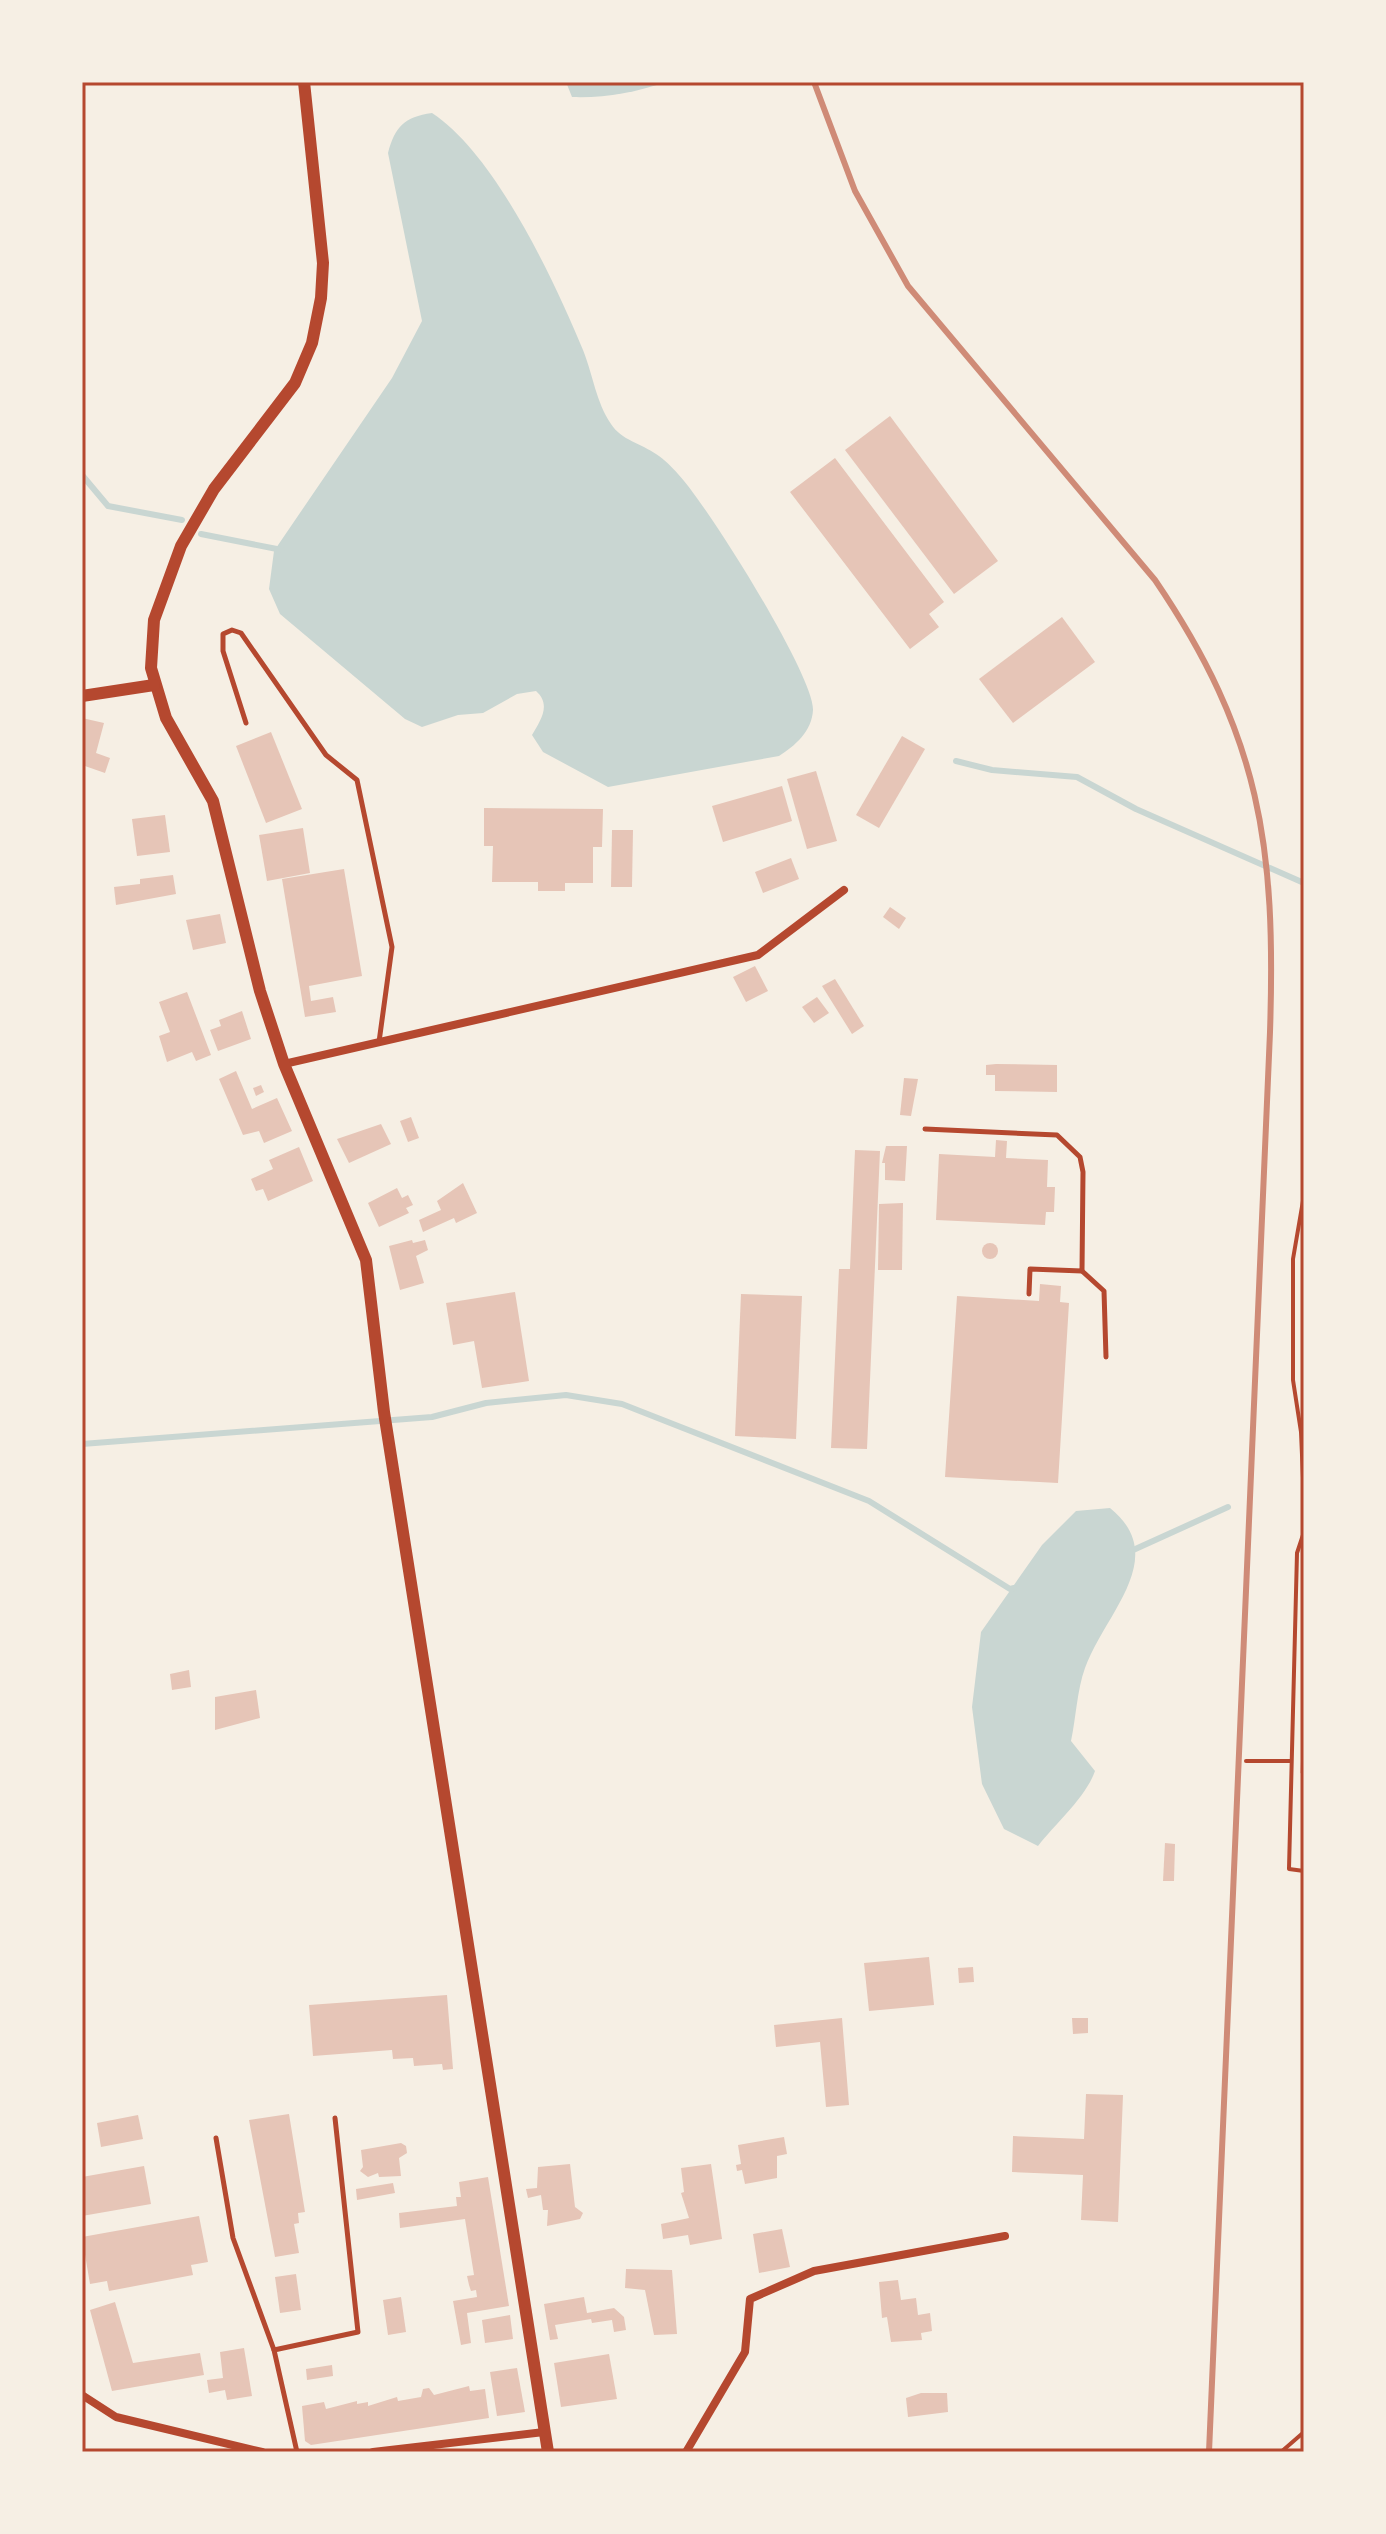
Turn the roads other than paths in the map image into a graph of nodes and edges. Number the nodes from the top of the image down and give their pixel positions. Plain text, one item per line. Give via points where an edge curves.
1 (304, 82) edge
2 (154, 685) junction
3 (82, 696) edge
4 (246, 723) dead end
5 (844, 890) dead end
6 (379, 1042) junction
7 (284, 1064) junction
8 (925, 1129) dead end
9 (1082, 1271) junction
10 (1029, 1294) dead end
11 (1106, 1357) dead end
12 (335, 2118) dead end
13 (216, 2138) dead end
14 (1005, 2236) dead end
15 (274, 2350) junction
16 (82, 2395) edge
17 (544, 2432) junction
18 (262, 2452) edge
19 (297, 2452) edge
20 (373, 2452) edge
21 (548, 2452) edge
22 (686, 2452) edge

1 - 2 street via 323,263 315,332 295,383 214,489 181,546 154,620
2 - 3 street
2 - 7 street via 166,718 213,801 260,991
4 - 6 lane via 223,651 223,634 232,630 241,633 326,755 357,780 392,947
5 - 6 street via 758,955
6 - 7 street
7 - 17 street via 352,1220 371,1279 384,1412
8 - 9 lane via 1057,1135 1067,1143 1080,1157 1083,1172
9 - 10 lane via 1030,1269
9 - 11 lane via 1104,1291
12 - 15 lane via 358,2332
13 - 15 lane via 233,2238
14 - 22 street via 814,2271 750,2299 745,2352
15 - 19 lane
16 - 18 street via 116,2417
17 - 20 street
17 - 21 street

